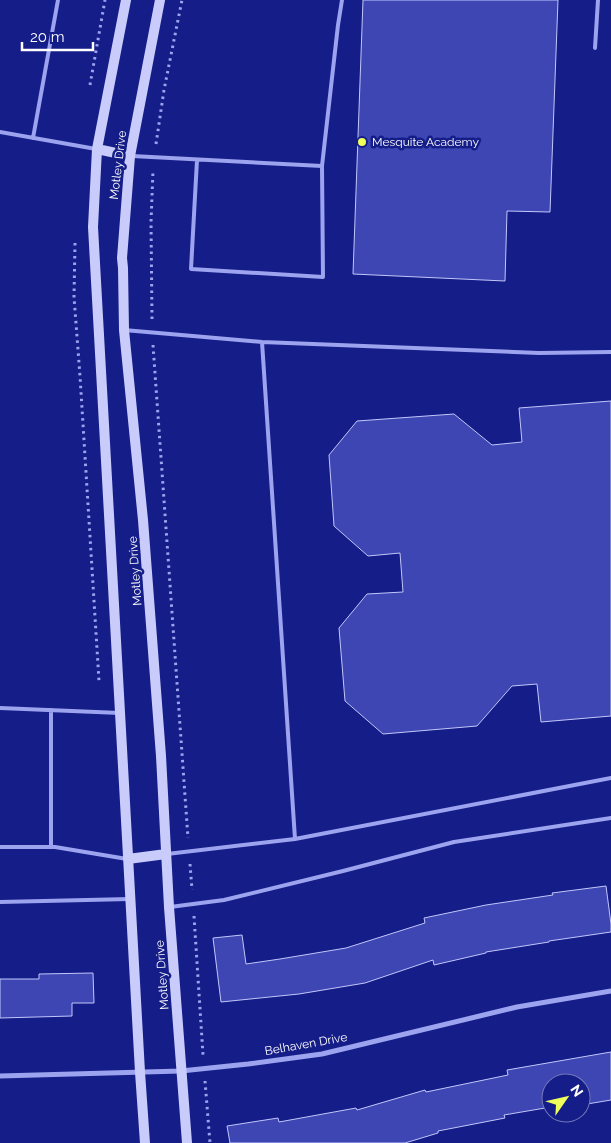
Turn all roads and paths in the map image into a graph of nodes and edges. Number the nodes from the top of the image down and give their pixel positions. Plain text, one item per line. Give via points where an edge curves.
1 (58, 0) edge
2 (126, 0) edge
3 (160, 0) edge
4 (182, 0) edge
5 (342, 0) edge
6 (598, 0) edge
7 (595, 48) dead end
8 (0, 132) edge
9 (33, 138) junction
10 (97, 149) junction
11 (130, 156) junction
12 (154, 158) junction
13 (198, 160) junction
14 (322, 166) junction
15 (124, 330) junction
16 (152, 332) junction
17 (262, 342) junction
18 (611, 352) edge
19 (0, 708) edge
20 (51, 710) junction
21 (120, 713) junction
22 (611, 778) edge
23 (611, 818) edge
24 (295, 839) junction
25 (0, 847) edge
26 (51, 847) junction
27 (189, 851) junction
28 (166, 854) junction
29 (128, 859) junction
30 (130, 899) junction
31 (0, 902) edge
32 (193, 904) junction
33 (169, 907) junction
34 (611, 991) edge
35 (204, 1068) junction
36 (181, 1070) junction
37 (140, 1072) junction
38 (0, 1076) edge
39 (145, 1143) edge
40 (187, 1143) edge
41 (210, 1143) edge

1 - 9 lane
2 - 10 main road, Motley Drive
3 - 11 main road, Motley Drive
4 - 12 path
5 - 14 lane
6 - 7 lane
8 - 9 lane
9 - 10 lane
10 - 11 main road
10 - 21 main road, Motley Drive via 93,227
11 - 12 lane
11 - 15 main road, Motley Drive via 122,258
12 - 13 lane
12 - 16 path
13 - 14 lane
13 - 14 lane via 191,268 323,277
15 - 16 lane
15 - 28 main road, Motley Drive via 143,520
16 - 17 lane
16 - 27 path
17 - 18 lane via 540,353
17 - 24 lane
19 - 20 lane
20 - 21 lane
20 - 26 lane
21 - 29 main road, Motley Drive
22 - 24 lane
23 - 32 lane via 454,842 344,872
24 - 27 lane
25 - 26 lane
26 - 29 lane
27 - 28 lane
27 - 32 path
28 - 29 main road
28 - 33 main road, Motley Drive
29 - 30 main road, Motley Drive
30 - 31 lane
30 - 37 main road, Motley Drive
32 - 33 lane
32 - 35 path
33 - 36 main road, Motley Drive
34 - 35 street, Belhaven Drive via 517,1007 322,1054
35 - 36 street, Belhaven Drive
35 - 41 path
36 - 37 street, Belhaven Drive
36 - 40 main road, Motley Drive
37 - 38 street, Belhaven Drive
37 - 39 main road, Motley Drive

